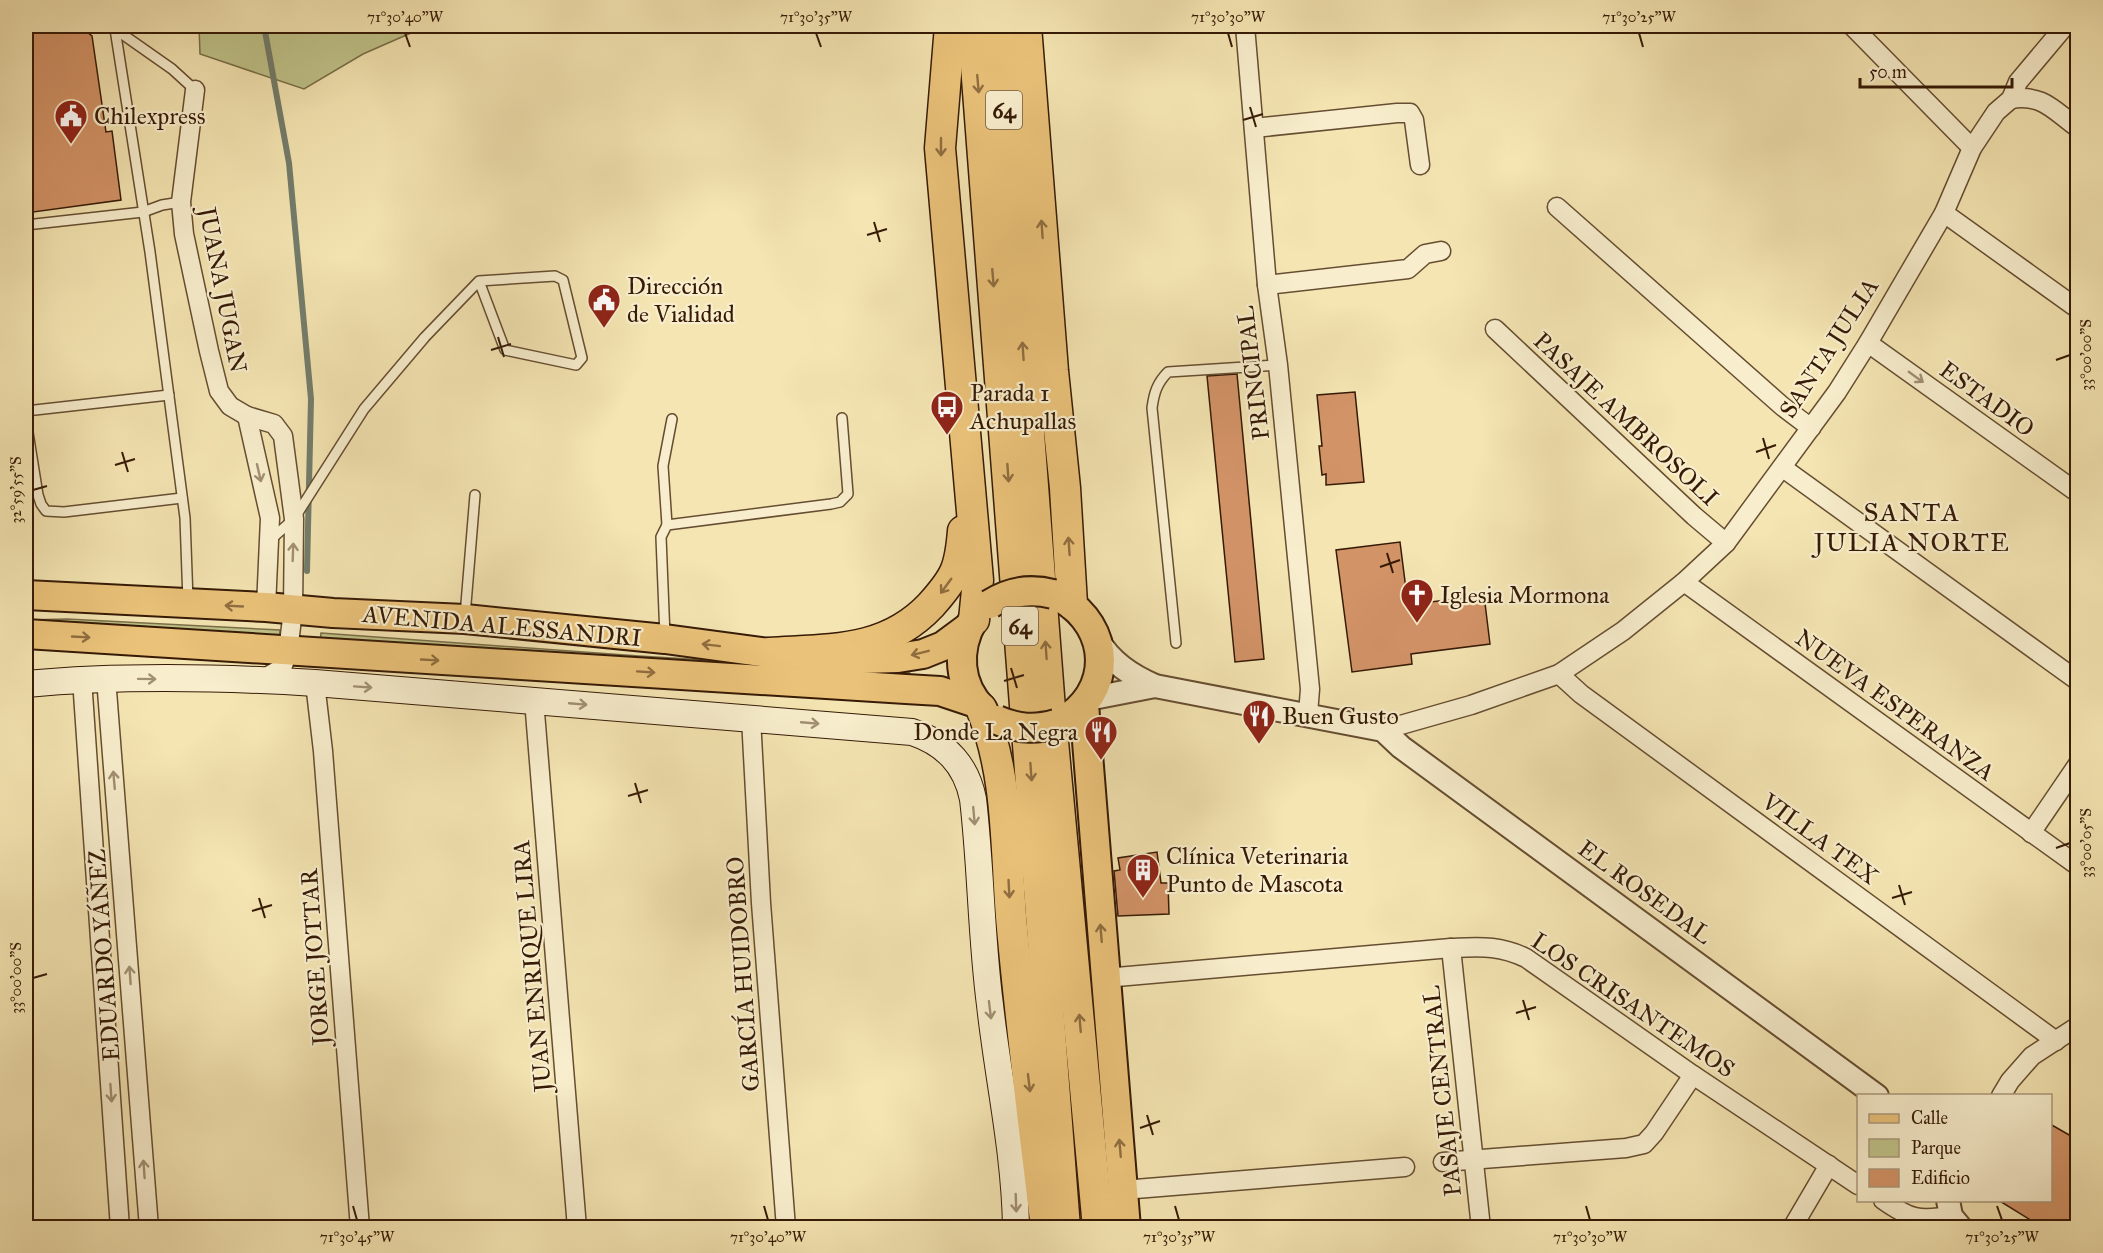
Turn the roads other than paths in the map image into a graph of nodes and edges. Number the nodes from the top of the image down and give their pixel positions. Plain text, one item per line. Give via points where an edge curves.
1 (950, 26) edge
2 (973, 26) edge
3 (998, 26) edge
4 (1026, 26) edge
5 (1245, 26) edge
6 (2065, 26) edge
7 (113, 27) edge
8 (1862, 29) edge
9 (195, 90) joint
10 (2011, 99) junction
11 (1254, 128) junction
12 (2078, 128) edge
13 (1972, 148) junction
14 (1420, 165) dead end
15 (181, 202) junction
16 (1557, 207) dead end
17 (143, 212) junction
18 (1944, 213) junction
19 (26, 225) edge
20 (1441, 251) dead end
21 (479, 281) junction
22 (1267, 285) junction
23 (2078, 309) edge
24 (1495, 329) dead end
25 (1868, 343) junction
26 (1278, 365) junction
27 (169, 395) junction
28 (26, 411) edge
29 (247, 416) junction
30 (842, 418) dead end
31 (672, 419) dead end
32 (26, 420) edge
33 (1811, 428) junction
34 (967, 468) junction
35 (1783, 468) junction
36 (2078, 493) edge
37 (474, 495) dead end
38 (182, 498) junction
39 (294, 519) junction
40 (667, 525) junction
41 (270, 540) junction
42 (1726, 543) junction
43 (1684, 582) junction
44 (26, 595) edge
45 (1063, 599) junction
46 (188, 603) junction
47 (279, 609) junction
48 (978, 616) junction
49 (465, 619) junction
50 (26, 634) edge
51 (665, 639) junction
52 (1097, 639) junction
53 (1176, 643) dead end
54 (288, 652) junction
55 (769, 653) junction
56 (1559, 674) junction
57 (94, 679) junction
58 (261, 680) junction
59 (2078, 681) edge
60 (315, 683) junction
61 (26, 684) edge
62 (1155, 686) junction
63 (534, 700) junction
64 (1086, 701) junction
65 (985, 710) junction
66 (1308, 714) junction
67 (751, 717) junction
68 (1383, 730) junction
69 (2078, 764) edge
70 (2031, 833) junction
71 (2078, 866) edge
72 (1451, 948) junction
73 (1105, 978) junction
74 (2078, 1026) edge
75 (2056, 1041) junction
76 (1694, 1076) junction
77 (1876, 1094) edge
78 (2002, 1094) edge
79 (1473, 1160) junction
80 (1443, 1162) dead end
81 (1829, 1166) junction
82 (1405, 1167) dead end
83 (1857, 1184) edge
84 (1123, 1190) junction
85 (1886, 1202) edge
86 (1953, 1215) edge
87 (120, 1227) edge
88 (149, 1227) edge
89 (360, 1227) edge
90 (577, 1227) edge
91 (786, 1227) edge
92 (1016, 1227) edge
93 (1046, 1227) edge
94 (1065, 1227) edge
95 (1098, 1227) edge
96 (1126, 1227) edge
97 (1481, 1227) edge
98 (1792, 1227) edge

1 -> 34 highway via 940,148
2 -> 94 highway, 64
95 -> 3 highway, 64 via 1050,709
45 -> 4 highway via 1065,488
5 - 11 street, PRINCIPAL
6 - 10 street, SANTA JULIA via 2018,82
7 - 9 lane
7 - 17 lane
8 - 13 street
9 - 15 street, JUANA JUGAN
10 - 12 street via 2040,100
10 - 13 street, SANTA JULIA via 1996,112
11 - 14 street via 1410,113
11 - 22 street, PRINCIPAL
13 - 18 street, SANTA JULIA
15 - 17 lane
15 - 29 street, JUANA JUGAN via 184,234 219,390 230,406
16 - 33 street
17 - 19 lane
17 - 27 lane
18 - 23 street
18 - 25 street, SANTA JULIA
20 - 22 street via 1425,254 1407,269
21 - 21 lane via 505,350 576,365 582,358 563,280 555,276
21 - 39 lane via 364,409
22 - 26 street, PRINCIPAL
24 - 42 street, PASAJE AMBROSOLI
25 - 33 street, SANTA JULIA
25 -> 36 street, ESTADIO
26 - 53 lane via 1168,372 1154,393 1152,408
26 - 66 street, PRINCIPAL via 1310,689
27 - 28 lane
27 - 38 lane
29 - 39 street via 274,424 283,436
29 -> 41 street via 270,518
30 - 40 lane via 848,494 840,502
31 - 40 lane via 663,466
32 - 38 lane via 38,495 46,511
33 - 35 street, SANTA JULIA
34 - 48 highway
34 -> 55 highway via 960,559 955,574 925,611 893,635 861,646
35 - 42 street, SANTA JULIA
35 - 59 street
37 - 49 lane
38 - 46 lane
39 - 41 lane
47 -> 39 street
40 - 51 lane via 661,537
41 - 47 street
42 - 43 street, SANTA JULIA
43 - 56 street, SANTA JULIA via 1623,631
43 - 70 street, NUEVA ESPERANZA
44 - 46 main road, AVENIDA ALESSANDRI
45 - 48 main road, bridge via 1020,591 999,598
45 - 52 main road via 1084,615
47 -> 46 main road, AVENIDA ALESSANDRI
47 - 49 main road, AVENIDA ALESSANDRI
47 - 54 street
48 -> 55 main road, AVENIDA ALESSANDRI via 943,646 922,654 861,659
48 - 65 main road via 963,644 961,665 966,685
49 - 51 main road, AVENIDA ALESSANDRI
50 -> 54 main road, AVENIDA ALESSANDRI
55 -> 51 main road, AVENIDA ALESSANDRI
52 - 62 street, SANTA JULIA via 1125,671
52 - 64 main road via 1099,674
54 - 58 street via 282,668
54 -> 65 main road, AVENIDA ALESSANDRI via 906,689 940,692
56 - 68 street, SANTA JULIA
56 - 75 street, VILLA TEX via 1590,701
57 -> 58 main road
57 - 61 main road
57 -> 87 street, EDUARDO YÁÑEZ
88 -> 57 street, EDUARDO YÁÑEZ
58 - 60 main road
60 -> 63 main road
60 - 89 street, JORGE JOTTAR
62 - 64 street, SANTA JULIA
62 - 66 street, SANTA JULIA
63 -> 67 main road
63 - 90 street, JUAN ENRIQUE LIRA
64 - 65 main road, bridge via 1071,716 1042,728 1011,726
73 -> 64 main road
65 -> 93 highway via 1001,783 1019,1005
66 - 68 street, SANTA JULIA
67 - 91 street, GARCÍA HUIDOBRO
67 -> 92 main road via 912,732 946,749 964,771 974,811 987,981 1010,1137
68 - 77 street, EL ROSEDAL via 1410,754
69 - 70 street
70 - 71 street, NUEVA ESPERANZA
72 - 73 street, LOS CRISANTEMOS
72 - 76 street, LOS CRISANTEMOS via 1489,946 1526,958
72 - 79 street, PASAJE CENTRAL
84 -> 73 main road
74 - 75 street
75 - 78 street via 2032,1056
76 - 79 street via 1644,1144
76 - 81 street, LOS CRISANTEMOS
79 - 80 street
79 - 97 street, PASAJE CENTRAL
81 - 83 street, LOS CRISANTEMOS
81 - 98 street
82 - 84 street
84 - 96 main road
85 - 86 street via 1903,1214 1924,1220

